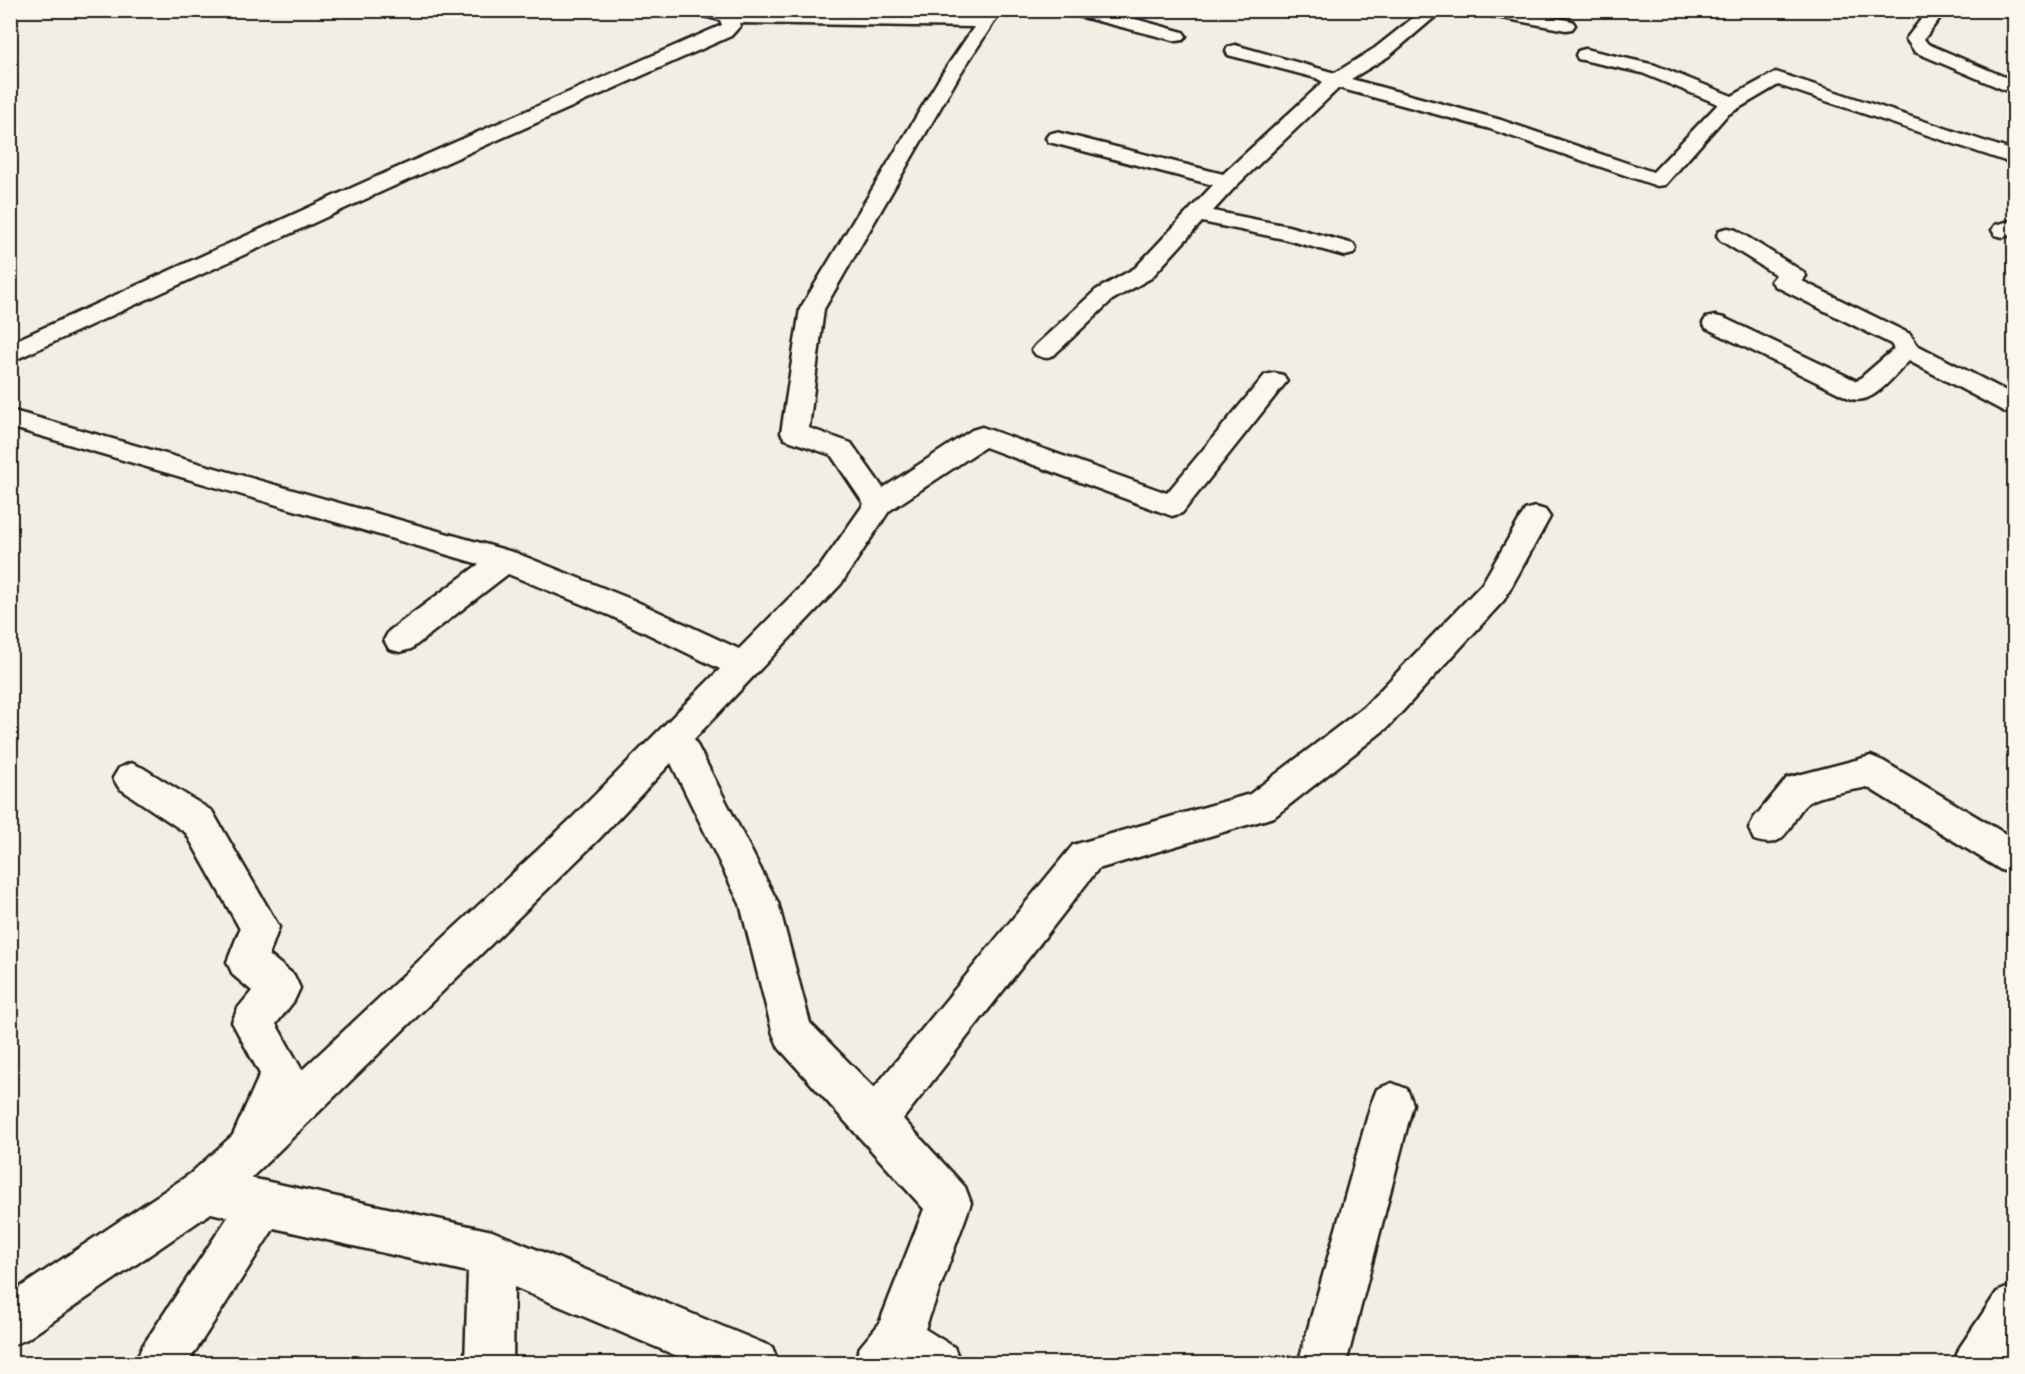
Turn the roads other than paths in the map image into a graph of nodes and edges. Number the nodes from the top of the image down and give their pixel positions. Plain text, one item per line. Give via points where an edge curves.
1 (707, 10) edge
2 (1076, 10) edge
3 (1486, 10) edge
4 (1938, 10) edge
5 (1429, 12) edge
6 (990, 16) edge
7 (728, 17) junction
8 (1566, 25) dead end
9 (1177, 36) dead end
10 (1235, 51) dead end
11 (1585, 55) dead end
12 (1335, 81) junction
13 (2014, 88) edge
14 (1733, 103) junction
15 (1056, 138) dead end
16 (2014, 158) edge
17 (1227, 182) junction
18 (1197, 214) junction
19 (1728, 235) dead end
20 (1345, 249) dead end
21 (1715, 323) dead end
22 (1045, 350) dead end
23 (1907, 350) junction
24 (10, 353) edge
25 (1274, 381) dead end
26 (2014, 406) edge
27 (10, 418) edge
28 (879, 504) junction
29 (1535, 517) dead end
30 (505, 561) junction
31 (400, 640) dead end
32 (744, 666) junction
33 (675, 735) junction
34 (131, 778) dead end
35 (1767, 829) dead end
36 (2014, 858) edge
37 (1392, 1104) dead end
38 (875, 1120) junction
39 (248, 1150) junction
40 (206, 1190) junction
41 (264, 1203) junction
42 (492, 1254) junction
43 (2014, 1309) edge
44 (10, 1322) edge
45 (887, 1352) edge
46 (159, 1364) edge
47 (489, 1364) edge
48 (755, 1364) edge
49 (937, 1364) edge
50 (1322, 1364) edge
51 (1977, 1364) edge

1 - 7 street
2 - 9 street
3 - 8 street
4 - 13 street via 1915,39 1921,48
5 - 12 street via 1382,52
6 - 7 street
6 - 28 street via 951,74 812,309 795,433 841,449
7 - 24 street via 731,26 724,32
10 - 12 street via 1323,74
11 - 14 street via 1648,69
12 - 14 street via 1494,124 1657,180 1720,111
12 - 17 street
14 - 16 street via 1776,78
15 - 17 street
17 - 18 street
18 - 20 street
18 - 22 street via 1143,273 1104,295
19 - 23 street via 1794,276 1783,281 1901,339
21 - 23 street via 1860,393
23 - 26 street
25 - 28 street via 1173,506 982,436
27 - 30 street
28 - 32 street via 830,576
29 - 38 street via 1493,592 1376,717 1261,806 1086,856
30 - 31 street
30 - 32 street via 622,608
32 - 33 street
33 - 38 street via 759,903 793,1034
33 - 39 street via 585,829
34 - 39 street via 200,822 260,927 248,962 280,988 252,1022 282,1072
35 - 36 street via 1799,789 1871,771
37 - 50 street
38 - 45 street via 949,1203
39 - 40 street
40 - 41 street
40 - 44 street
41 - 42 street
41 - 46 street
42 - 47 street
42 - 48 street
43 - 51 street
45 - 49 street

